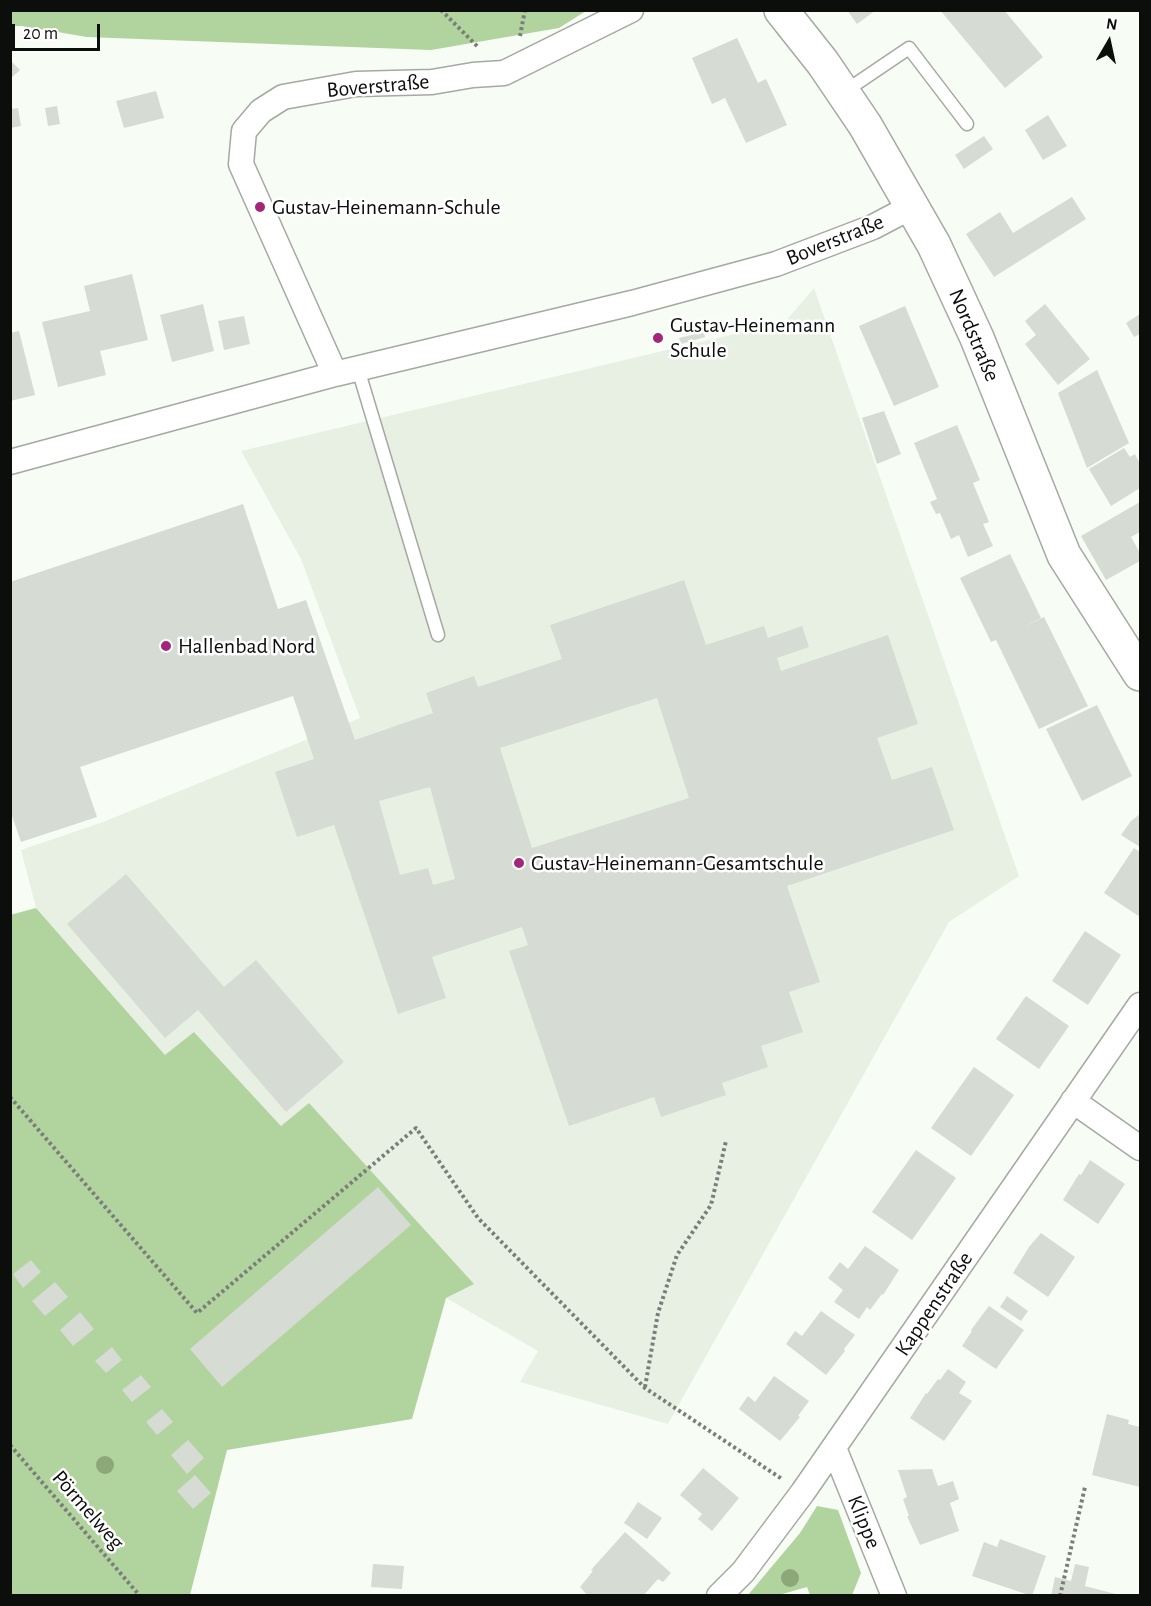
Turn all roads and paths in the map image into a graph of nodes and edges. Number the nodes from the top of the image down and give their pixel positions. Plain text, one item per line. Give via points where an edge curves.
1 (441, 10) edge
2 (631, 10) edge
3 (781, 10) edge
4 (504, 73) junction
5 (843, 92) junction
6 (968, 124) dead end
7 (913, 206) junction
8 (347, 372) junction
9 (10, 462) edge
10 (438, 635) dead end
11 (1140, 674) edge
12 (1140, 1005) edge
13 (10, 1097) edge
14 (1073, 1101) junction
15 (726, 1141) dead end
16 (1140, 1148) edge
17 (645, 1388) junction
18 (10, 1445) edge
19 (834, 1448) junction
20 (1084, 1487) dead end
21 (803, 1492) junction
22 (140, 1596) edge
23 (719, 1596) edge
24 (894, 1596) edge
25 (1059, 1596) edge

1 - 4 path
2 - 4 street, Boverstraße
3 - 5 street, Nordstraße
4 - 8 street, Boverstraße via 432,82 356,84 283,97 261,111 244,131 241,164
5 - 6 lane via 909,48
5 - 7 street, Nordstraße
7 - 8 street, Boverstraße via 873,227 776,264
7 - 11 street, Nordstraße via 977,338 1064,555
8 - 9 street, Boverstraße
8 - 10 lane
12 - 14 street, Kappenstraße
13 - 17 path via 197,1313 416,1128 478,1218
14 - 16 street
14 - 19 street, Kappenstraße
15 - 17 path via 711,1205 677,1255 658,1313
17 - 21 path
18 - 22 path, Pörmelweg
19 - 21 street, Kappenstraße
19 - 24 street, Klippe
20 - 25 path
21 - 23 street, Kappenstraße via 743,1572

